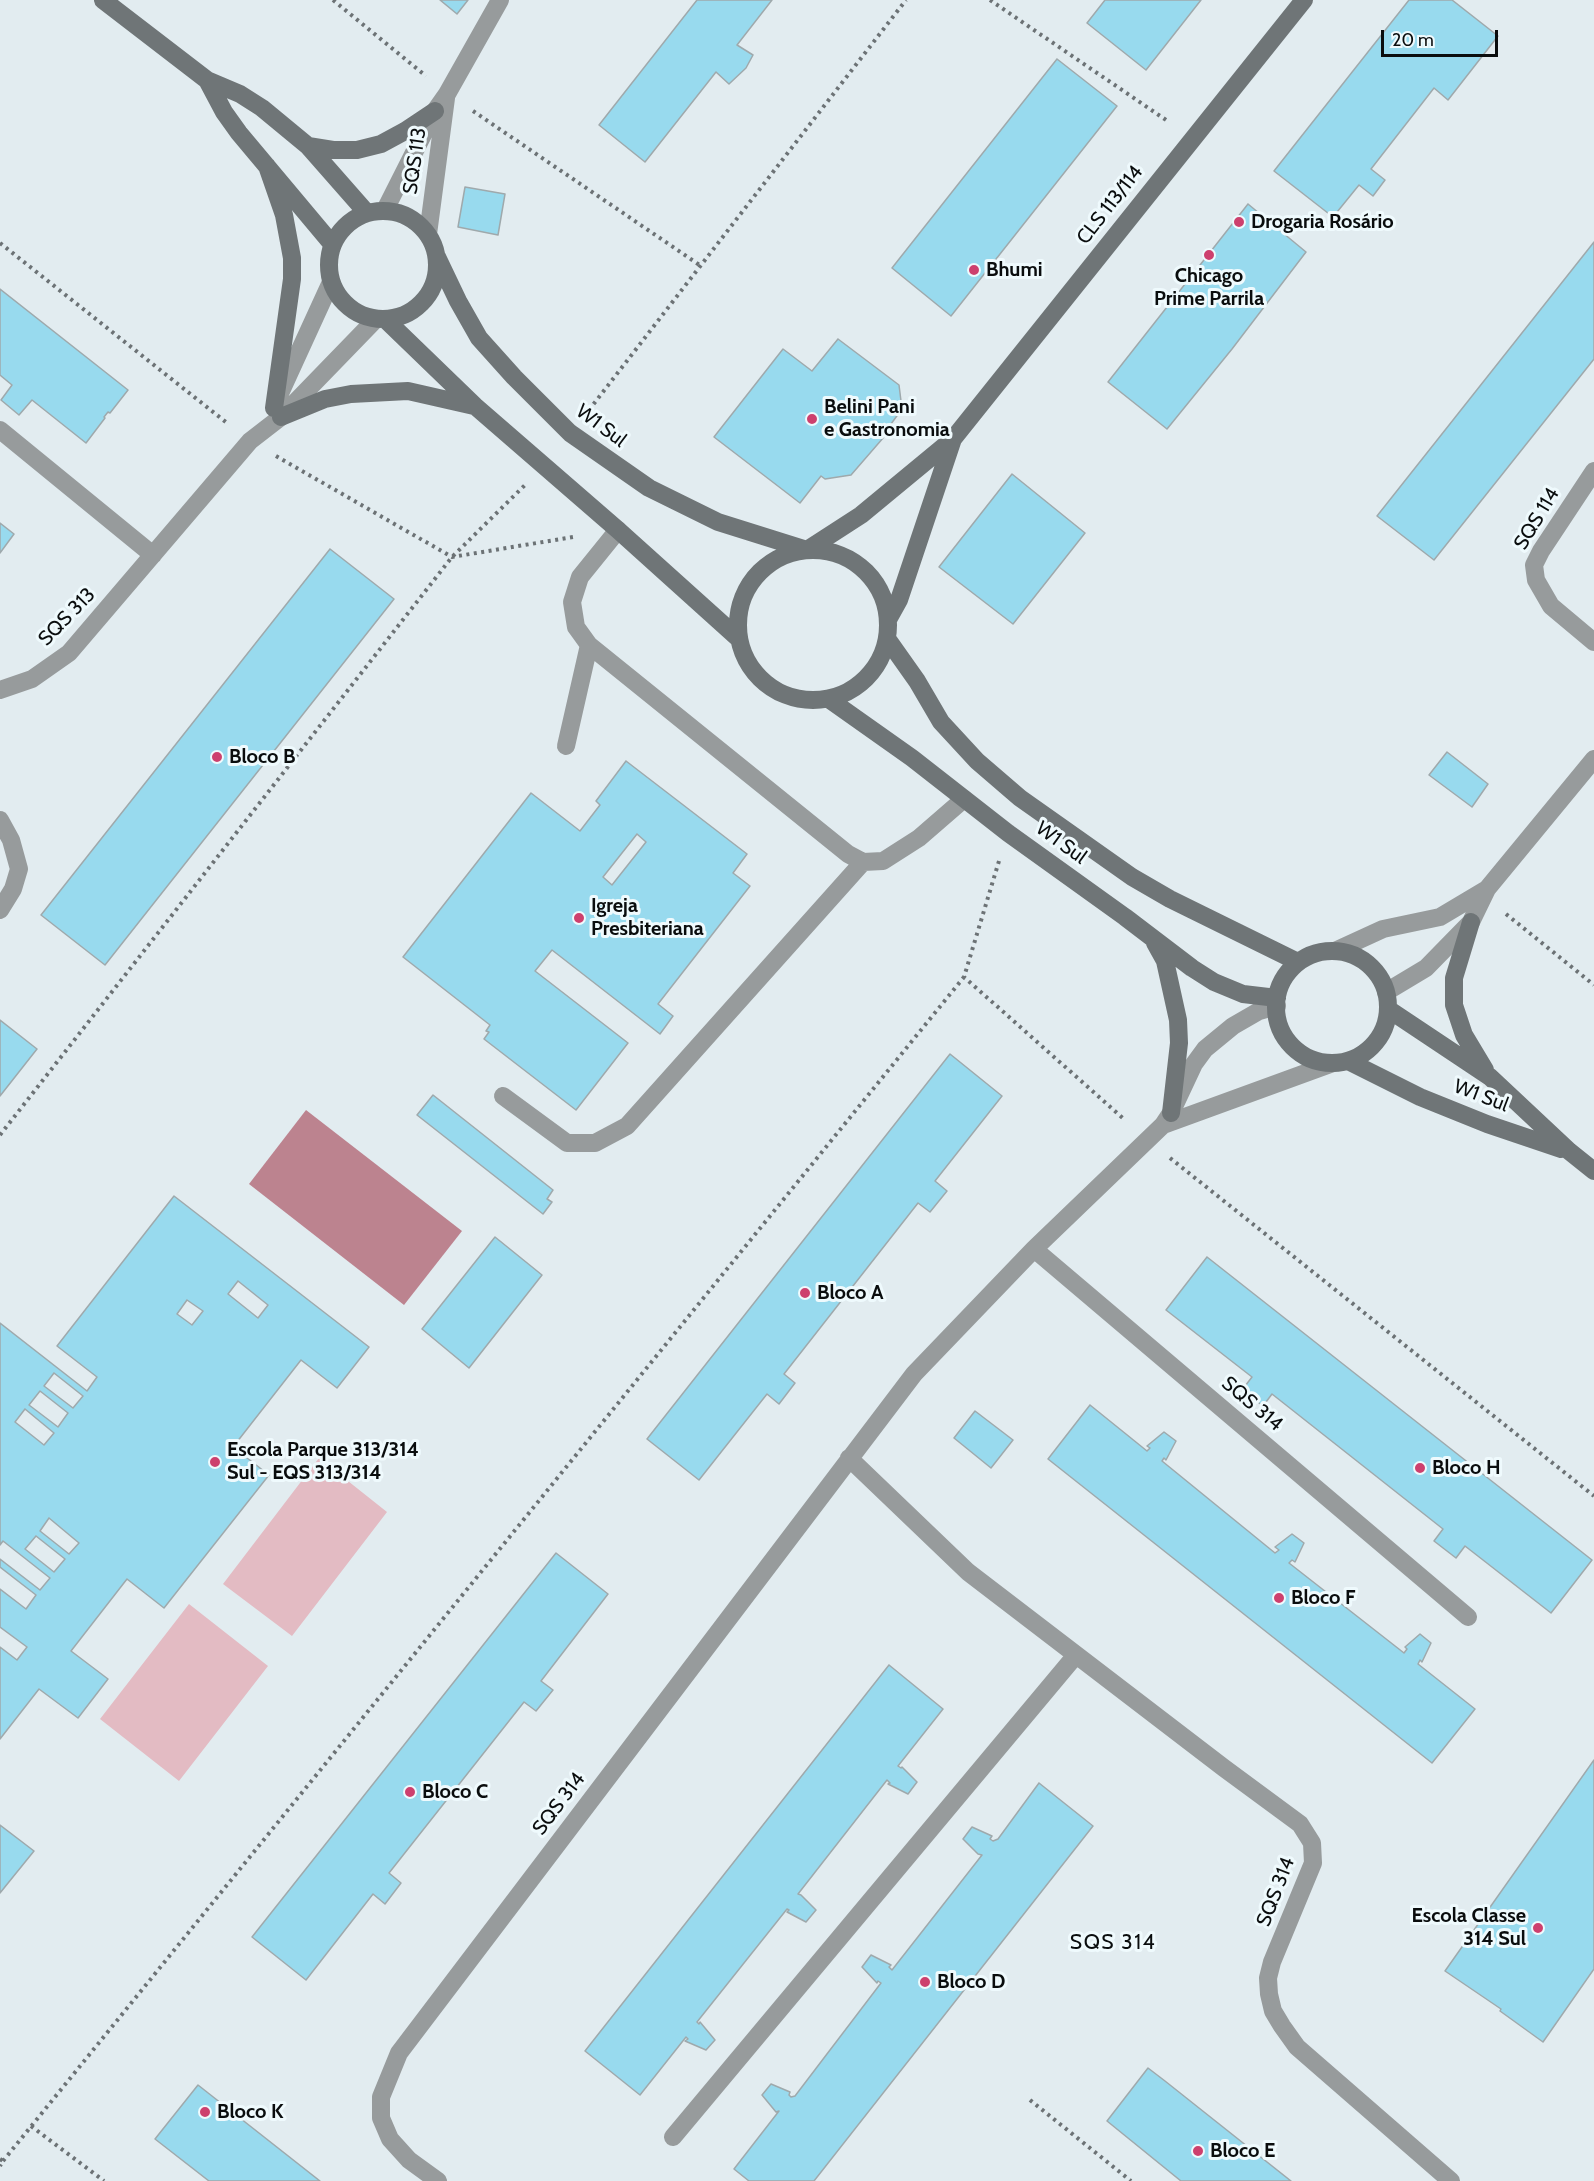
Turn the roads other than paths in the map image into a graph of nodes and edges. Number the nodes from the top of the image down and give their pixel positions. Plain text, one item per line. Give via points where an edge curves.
1 (103, 0) edge
2 (500, 0) edge
3 (1304, 0) edge
4 (207, 80) junction
5 (447, 94) junction
6 (435, 111) junction
7 (308, 146) junction
8 (267, 166) junction
9 (384, 210) junction
10 (366, 212) junction
11 (428, 234) junction
12 (332, 244) junction
13 (437, 257) junction
14 (330, 282) junction
15 (380, 320) junction
16 (475, 406) junction
17 (277, 412) junction
18 (0, 430) edge
19 (953, 439) junction
20 (1594, 471) edge
21 (618, 530) junction
22 (807, 548) junction
23 (153, 555) junction
24 (889, 618) junction
25 (738, 638) junction
26 (888, 640) junction
27 (1594, 642) edge
28 (589, 645) junction
29 (0, 690) edge
30 (830, 700) junction
31 (566, 746) dead end
32 (1592, 765) edge
33 (964, 799) junction
34 (0, 820) edge
35 (863, 862) junction
36 (1485, 892) junction
37 (0, 910) edge
38 (1471, 922) junction
39 (1153, 939) junction
40 (1335, 951) junction
41 (1298, 962) junction
42 (1387, 1001) junction
43 (1277, 1002) junction
44 (1341, 1062) junction
45 (1490, 1077) junction
46 (503, 1096) dead end
47 (1167, 1119) junction
48 (1569, 1151) junction
49 (1594, 1171) edge
50 (1034, 1249) junction
51 (849, 1458) junction
52 (1468, 1617) dead end
53 (1076, 1655) junction
54 (673, 2137) dead end
55 (438, 2181) edge
56 (1451, 2181) edge

1 - 4 street
2 - 5 street, SQS 113
3 - 19 street, CLS 113/114
4 - 7 street via 248,99
4 - 8 street via 224,112
5 - 6 street, SQS 113
5 - 11 street, SQS 113
6 - 7 street via 381,144 357,150
6 - 9 street, SQS 113
7 - 10 street
8 - 12 street
8 - 17 street via 284,215 292,258
9 - 10 street
9 - 11 street via 409,217
10 - 12 street via 344,226
11 - 13 street
12 - 14 street
13 - 15 street via 433,288 414,311
13 - 22 street, W1 Sul via 479,338 570,433 659,493 718,522
14 - 15 street via 347,307
14 - 17 street, SQS 313
15 - 16 street
15 - 17 street, SQS 313
16 - 17 street via 408,391 351,394
16 - 21 street
17 - 23 street, SQS 313
18 - 23 street
19 - 22 street, CLS 113/114 via 861,515
19 - 24 street, CLS 113/114 via 899,600
20 - 27 street, SQS 114 via 1534,565 1536,580 1551,606
21 - 25 street
21 - 28 street via 580,577 572,602 576,627
22 - 24 street via 847,556 876,582
22 - 25 street via 774,559 752,579 739,607
23 - 29 street, SQS 313 via 69,653 32,679
24 - 26 street
25 - 30 street via 749,666 771,688 799,700
26 - 30 street via 877,667 856,688
26 - 41 street, W1 Sul via 941,722 976,761 1020,798 1132,877
28 - 31 street
28 - 35 street via 848,854
30 - 33 street, W1 Sul
32 - 36 street
33 - 35 street via 919,838 883,861
33 - 39 street, W1 Sul
34 - 37 street via 19,869
35 - 46 street via 627,1126 595,1143 567,1143
36 - 38 street
36 - 40 street via 1440,917 1383,929
38 - 42 street
38 - 45 street via 1454,978 1454,1005 1464,1035
39 - 43 street, W1 Sul via 1214,982
39 - 47 street via 1165,962 1178,1020 1179,1043
40 - 41 street
40 - 42 street via 1368,963 1379,976
41 - 43 street via 1281,985
42 - 44 street via 1385,1026 1376,1042 1364,1053
42 - 45 street, W1 Sul
43 - 44 street via 1279,1024 1300,1052 1316,1060
43 - 47 street, SQS 314 via 1240,1022 1205,1049
44 - 47 street, SQS 314
44 - 48 street, W1 Sul via 1487,1124
45 - 48 street, W1 Sul
47 - 50 street, SQS 314
48 - 49 street, W1 Sul
50 - 51 street, SQS 314 via 914,1374
50 - 52 street, SQS 314
51 - 53 street, SQS 314 via 968,1572
51 - 55 street, SQS 314 via 399,2053 381,2097 381,2118 390,2139 409,2160
53 - 54 street
53 - 56 street, SQS 314 via 1307,1833 1313,1863 1272,1962 1268,1978 1273,2011 1297,2047

